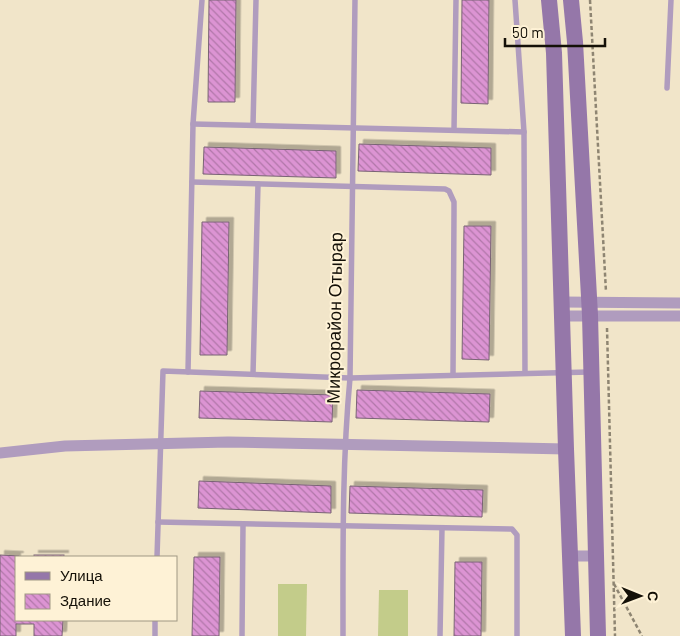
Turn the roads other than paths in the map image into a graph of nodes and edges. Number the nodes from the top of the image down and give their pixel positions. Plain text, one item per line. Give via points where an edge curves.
1 (202, 0) edge
2 (256, 0) edge
3 (355, 0) edge
4 (456, 0) edge
5 (515, 0) edge
6 (549, 0) edge
7 (571, 0) edge
8 (671, 0) edge
9 (667, 88) dead end
10 (193, 124) junction
11 (253, 125) junction
12 (354, 128) junction
13 (454, 130) junction
14 (524, 132) junction
15 (192, 182) junction
16 (258, 184) junction
17 (352, 187) junction
18 (680, 303) edge
19 (562, 309) junction
20 (589, 309) junction
21 (680, 316) edge
22 (188, 372) junction
23 (564, 372) junction
24 (590, 372) junction
25 (525, 373) junction
26 (253, 374) junction
27 (453, 375) junction
28 (350, 378) junction
29 (160, 444) junction
30 (345, 444) junction
31 (566, 449) junction
32 (0, 453) edge
33 (158, 522) junction
34 (243, 524) junction
35 (343, 527) junction
36 (442, 528) junction
37 (157, 556) edge
38 (571, 556) junction
39 (596, 556) junction
40 (155, 621) edge
41 (155, 636) edge
42 (242, 636) edge
43 (343, 636) edge
44 (440, 636) edge
45 (517, 636) edge
46 (573, 636) edge
47 (598, 636) edge

1 - 10 lane
2 - 11 lane
3 - 12 lane, Микрорайон Отырар
4 - 13 lane
5 - 14 lane
6 - 19 street via 554,53
7 - 20 street
8 - 9 lane
10 - 11 lane
10 - 15 lane
11 - 12 lane
12 - 13 lane
12 - 17 lane, Микрорайон Отырар
13 - 14 lane
14 - 25 lane
15 - 16 lane
15 - 22 lane
16 - 17 lane
16 - 26 lane
17 - 27 lane via 445,189 452,196
17 - 28 lane, Микрорайон Отырар
18 - 20 street
19 - 20 street
19 - 23 street
20 - 21 street
20 - 24 street
22 - 26 lane
22 - 29 lane via 163,371
23 - 24 lane
23 - 25 lane
23 - 31 street
24 - 39 street
25 - 27 lane
26 - 28 lane
27 - 28 lane
28 - 30 lane, Микрорайон Отырар
29 - 30 street
29 - 32 street via 65,446
29 - 33 lane
30 - 31 street
30 - 35 lane, Микрорайон Отырар
31 - 38 street
33 - 34 lane
33 - 37 lane
34 - 35 lane
34 - 42 lane
35 - 36 lane
35 - 43 lane, Микрорайон Отырар
36 - 44 lane
36 - 45 lane via 512,529 517,534
38 - 39 street
38 - 46 street
39 - 47 street
40 - 41 lane

